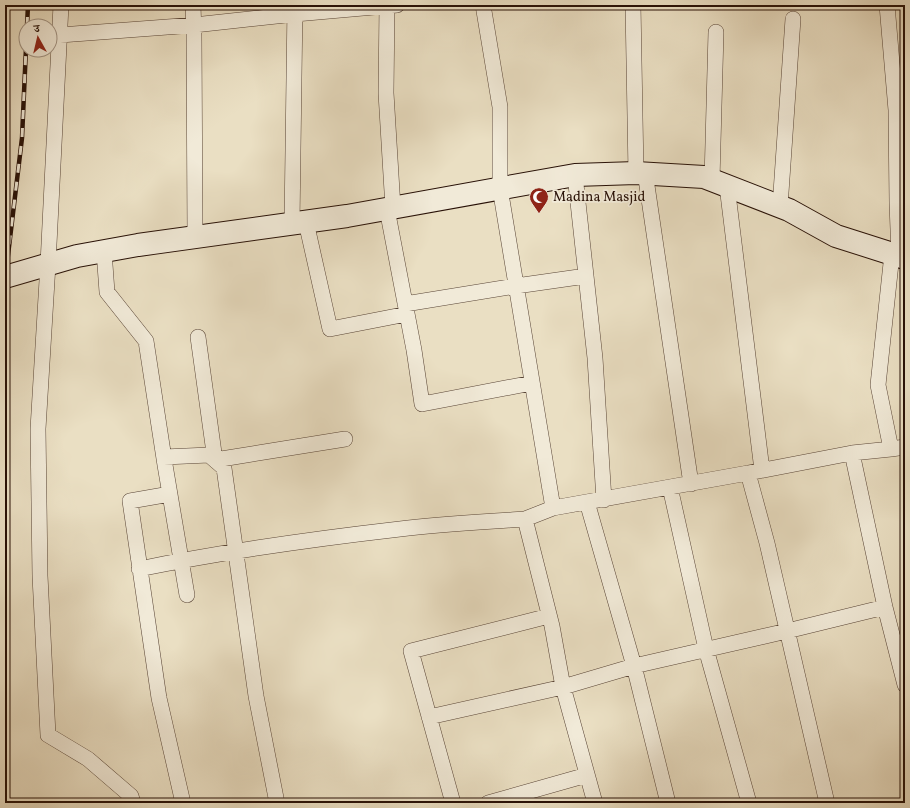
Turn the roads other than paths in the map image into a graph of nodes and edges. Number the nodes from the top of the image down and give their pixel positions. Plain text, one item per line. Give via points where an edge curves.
1 (61, 5) edge
2 (193, 5) edge
3 (390, 5) edge
4 (483, 5) edge
5 (633, 5) edge
6 (888, 5) edge
7 (295, 9) edge
8 (793, 19) dead end
9 (194, 25) junction
10 (716, 32) dead end
11 (60, 35) junction
12 (640, 173) junction
13 (575, 175) junction
14 (720, 183) junction
15 (500, 188) junction
16 (780, 207) junction
17 (390, 208) junction
18 (299, 223) junction
19 (195, 237) junction
20 (104, 251) junction
21 (899, 256) edge
22 (48, 264) junction
23 (586, 276) junction
24 (5, 277) edge
25 (516, 286) junction
26 (406, 309) junction
27 (198, 337) dead end
28 (532, 383) junction
29 (345, 439) dead end
30 (898, 448) edge
31 (852, 453) junction
32 (164, 457) junction
33 (215, 460) junction
34 (755, 471) junction
35 (691, 484) junction
36 (670, 487) junction
37 (170, 494) junction
38 (604, 500) junction
39 (587, 502) junction
40 (553, 508) junction
41 (524, 519) junction
42 (235, 551) junction
43 (181, 560) junction
44 (139, 569) junction
45 (187, 595) dead end
46 (885, 606) junction
47 (549, 616) junction
48 (787, 631) junction
49 (706, 649) junction
50 (634, 666) junction
51 (905, 685) edge
52 (562, 687) junction
53 (430, 717) junction
54 (587, 775) junction
55 (133, 803) edge
56 (183, 803) edge
57 (277, 803) edge
58 (453, 803) edge
59 (488, 803) edge
60 (595, 803) edge
61 (668, 803) edge
62 (749, 803) edge
63 (827, 803) edge

1 - 11 street
2 - 9 street
3 - 7 street
3 - 17 street via 386,93
4 - 15 street via 500,107
5 - 12 street
6 - 21 street via 896,110
7 - 9 street
7 - 18 street
8 - 16 street
9 - 11 street
9 - 19 street
10 - 14 street
11 - 22 street
12 - 13 street
12 - 14 street via 704,177
12 - 35 street
13 - 15 street
13 - 23 street
14 - 16 street
14 - 34 street
15 - 17 street
15 - 25 street
16 - 21 street via 836,236
17 - 18 street
17 - 26 street
18 - 19 street
18 - 26 street via 330,329
19 - 20 street
20 - 22 street
20 - 32 street via 107,292 146,342
21 - 30 street via 878,385
22 - 24 street
22 - 55 street via 38,437 40,576 48,735 88,758 131,796
23 - 25 street
23 - 38 street via 595,358
25 - 26 street
25 - 28 street
26 - 28 street via 422,404
27 - 33 street
28 - 40 street
29 - 33 street
30 - 31 street
31 - 34 street
31 - 46 street
32 - 33 street via 209,455
32 - 37 street
33 - 42 street via 224,468
34 - 35 street
34 - 48 street via 767,543
35 - 36 street
36 - 38 street
36 - 49 street
37 - 43 street
37 - 44 street via 130,501
38 - 39 street
39 - 40 street
39 - 50 street
40 - 41 street
41 - 42 street via 402,529
41 - 47 street
42 - 43 street
42 - 57 street via 256,696
43 - 44 street
43 - 45 street
44 - 56 street via 159,698
46 - 48 street
46 - 51 street
47 - 52 street
47 - 53 street via 411,650
48 - 49 street
48 - 63 street
49 - 50 street
49 - 62 street
50 - 52 street
50 - 61 street
52 - 53 street
52 - 54 street
53 - 58 street
54 - 59 street
54 - 60 street

